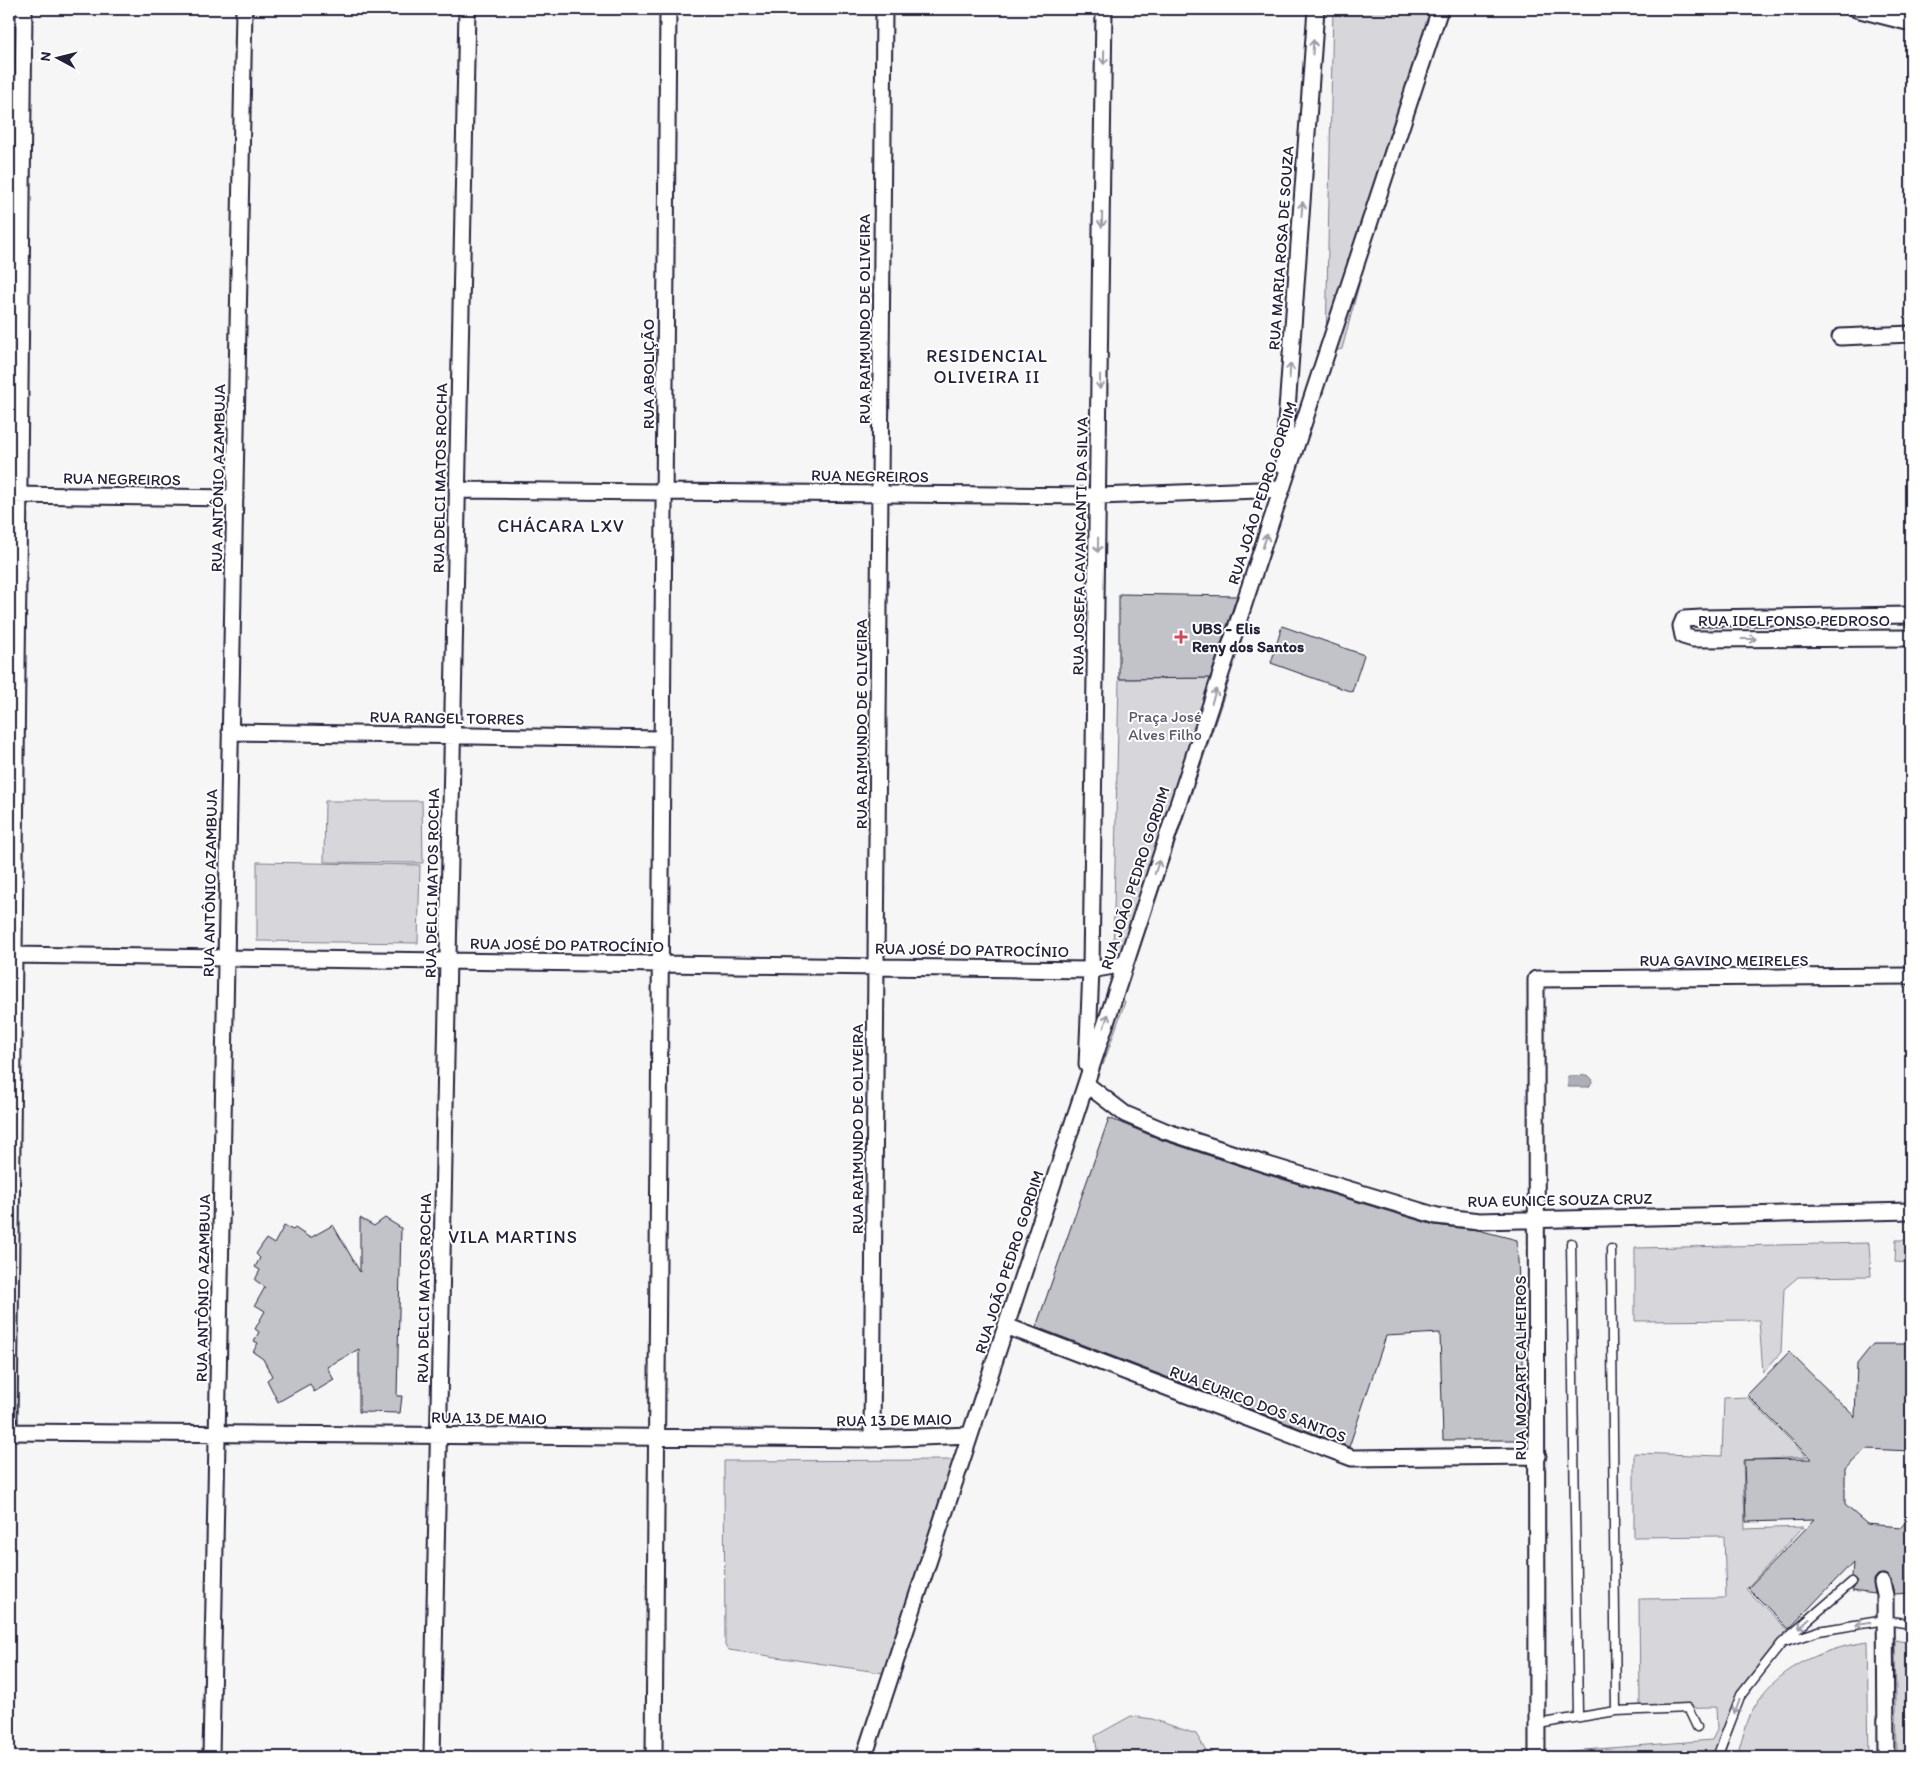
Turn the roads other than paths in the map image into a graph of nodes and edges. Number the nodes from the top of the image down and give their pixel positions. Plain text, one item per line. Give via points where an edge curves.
1 (24, 9) edge
2 (244, 9) edge
3 (467, 9) edge
4 (668, 9) edge
5 (884, 9) edge
6 (1104, 9) edge
7 (1316, 9) edge
8 (1440, 9) edge
9 (1856, 9) edge
10 (1911, 23) edge
11 (1911, 334) edge
12 (1840, 337) dead end
13 (1282, 489) junction
14 (457, 490) junction
15 (664, 492) junction
16 (880, 494) junction
17 (14, 495) edge
18 (1099, 496) junction
19 (235, 498) junction
20 (1911, 615) edge
21 (1911, 638) edge
22 (230, 732) junction
23 (452, 736) junction
24 (662, 740) junction
25 (11, 955) edge
26 (226, 958) junction
27 (448, 961) junction
28 (660, 964) junction
29 (1125, 964) junction
30 (876, 966) junction
31 (1091, 970) junction
32 (1911, 976) edge
33 (1536, 979) joint
34 (1086, 1084) junction
35 (1911, 1211) edge
36 (1536, 1220) junction
37 (1572, 1243) dead end
38 (1611, 1249) dead end
39 (1006, 1326) junction
40 (9, 1424) edge
41 (9, 1432) edge
42 (218, 1433) junction
43 (438, 1435) junction
44 (970, 1435) junction
45 (657, 1437) junction
46 (872, 1439) junction
47 (1538, 1456) junction
48 (1852, 1582) dead end
49 (1882, 1583) dead end
50 (1885, 1620) junction
51 (1911, 1624) edge
52 (1782, 1643) junction
53 (1616, 1711) junction
54 (1578, 1716) junction
55 (1538, 1724) junction
56 (1697, 1727) dead end
57 (211, 1757) edge
58 (432, 1757) edge
59 (654, 1757) edge
60 (864, 1757) edge
61 (1537, 1757) edge
62 (1717, 1757) edge
63 (1886, 1757) edge

1 - 17 street
2 - 19 street, RUA ANTÔNIO AZAMBUJA
3 - 14 street, RUA DELCI MATOS ROCHA
4 - 15 street, RUA ABOLIÇÃO
5 - 16 street, RUA RAIMUNDO DE OLIVEIRA
6 -> 18 street, RUA JOSEFA CAVANCANTI DA SILVA
13 -> 7 street, RUA MARIA ROSA DE SOUZA
8 - 13 street, RUA JOÃO PEDRO GORDIM
9 - 10 street
11 - 12 street
13 - 18 street, RUA NEGREIROS
29 -> 13 street, RUA JOÃO PEDRO GORDIM
14 - 15 street, RUA NEGREIROS
14 - 23 street, RUA DELCI MATOS ROCHA
15 - 16 street, RUA NEGREIROS
15 - 24 street, RUA ABOLIÇÃO
16 - 18 street, RUA NEGREIROS
16 - 30 street, RUA RAIMUNDO DE OLIVEIRA
17 - 19 street, RUA NEGREIROS
17 - 25 street
18 -> 31 street, RUA JOSEFA CAVANCANTI DA SILVA
19 - 22 street, RUA ANTÔNIO AZAMBUJA
20 -> 21 street, RUA IDELFONSO PEDROSO via 1700,618 1684,619 1681,626 1683,636 1693,639
22 - 23 street, RUA RANGEL TORRES
22 - 26 street, RUA ANTÔNIO AZAMBUJA
23 - 24 street, RUA RANGEL TORRES
23 - 27 street, RUA DELCI MATOS ROCHA
24 - 28 street, RUA ABOLIÇÃO
25 - 26 street, RUA JOSÉ DO PATROCÍNIO
25 - 40 street
26 - 27 street, RUA JOSÉ DO PATROCÍNIO
26 - 42 street, RUA ANTÔNIO AZAMBUJA
27 - 28 street, RUA JOSÉ DO PATROCÍNIO
27 - 43 street, RUA DELCI MATOS ROCHA
28 - 30 street, RUA JOSÉ DO PATROCÍNIO
28 - 45 street, RUA ABOLIÇÃO
29 - 31 street, RUA JOSÉ DO PATROCÍNIO
34 -> 29 street, RUA JOÃO PEDRO GORDIM
30 - 31 street, RUA JOSÉ DO PATROCÍNIO
30 - 46 street, RUA RAIMUNDO DE OLIVEIRA
31 - 34 street, RUA JOSEFA CAVANCANTI DA SILVA
32 - 33 street, RUA GAVINO MEIRELES
33 - 36 street, RUA MOZART CALHEIROS
34 - 36 street, RUA EUNICE SOUZA CRUZ via 1126,1114 1165,1131 1419,1211 1479,1221
34 - 39 street, RUA JOÃO PEDRO GORDIM
35 - 36 street, RUA EUNICE SOUZA CRUZ
36 - 47 street, RUA MOZART CALHEIROS
37 - 54 lane
38 - 53 lane
39 - 44 street, RUA JOÃO PEDRO GORDIM
39 - 47 street, RUA EURICO DOS SANTOS via 1352,1458
41 - 42 street, RUA 13 DE MAIO
42 - 43 street, RUA 13 DE MAIO
42 - 57 street, RUA ANTÔNIO AZAMBUJA
43 - 45 street, RUA 13 DE MAIO
43 - 58 street, RUA DELCI MATOS ROCHA
44 - 46 street, RUA 13 DE MAIO
44 - 60 street, RUA JOÃO PEDRO GORDIM
45 - 46 street, RUA 13 DE MAIO
45 - 59 street, RUA ABOLIÇÃO
47 - 55 street, RUA MOZART CALHEIROS
48 -> 52 lane
49 - 50 street
50 - 51 lane
50 -> 52 lane via 1819,1631
50 - 63 street
52 -> 62 lane via 1741,1695
53 - 54 lane
53 - 56 lane via 1688,1708
54 - 55 lane
55 - 61 street, RUA MOZART CALHEIROS

